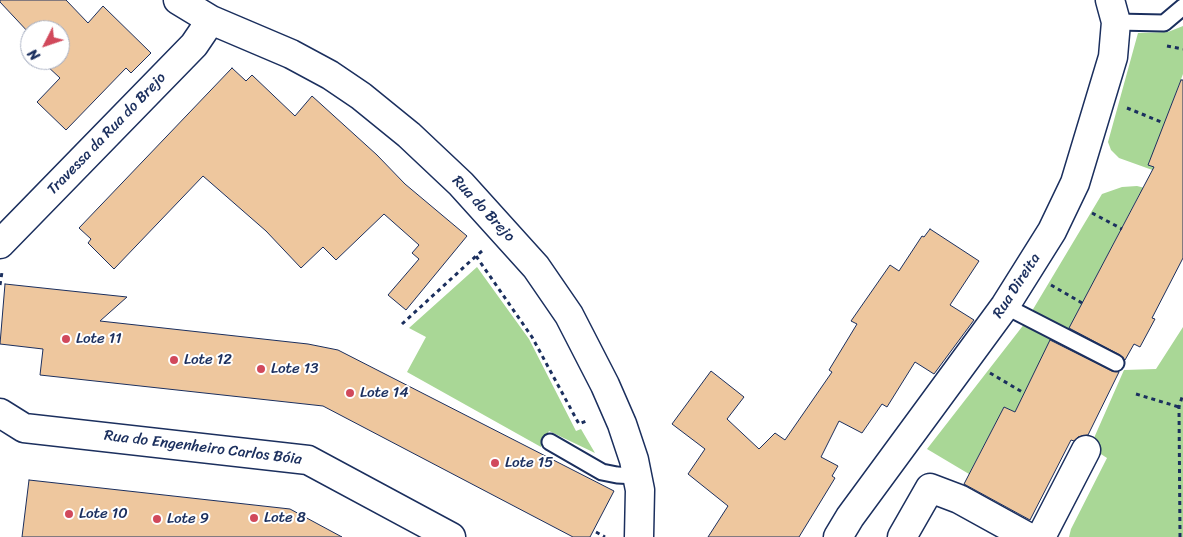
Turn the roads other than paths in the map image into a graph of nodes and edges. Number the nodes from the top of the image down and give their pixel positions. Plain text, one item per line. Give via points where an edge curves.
1 (178, 0) edge
2 (1183, 7) edge
3 (1113, 11) edge
4 (211, 20) junction
5 (2, 255) edge
6 (1005, 306) junction
7 (1116, 363) dead end
8 (0, 413) edge
9 (12, 433) edge
10 (550, 442) dead end
11 (1086, 450) dead end
12 (637, 476) junction
13 (451, 537) edge
14 (639, 537) edge
15 (838, 537) edge
16 (902, 537) edge
17 (1028, 537) edge
18 (1041, 537) edge

1 - 4 street, Rua do Brejo
2 - 3 lane via 1164,23
3 - 6 street, Rua Direita via 1113,57 1076,183 1052,231
4 - 5 street, Travessa da Rua do Brejo via 194,45
4 - 12 street, Rua do Brejo via 291,54 330,75 361,96 462,184 536,267 569,315 622,424
6 - 7 lane
6 - 15 street, Rua Direita
8 - 9 street, Rua do Engenheiro Carlos Bóia
9 - 13 street, Rua do Engenheiro Carlos Bóia via 308,460
10 - 12 lane via 602,472
11 - 18 street
12 - 14 street, Rua do Brejo via 640,490
16 - 17 street via 930,488 959,499

